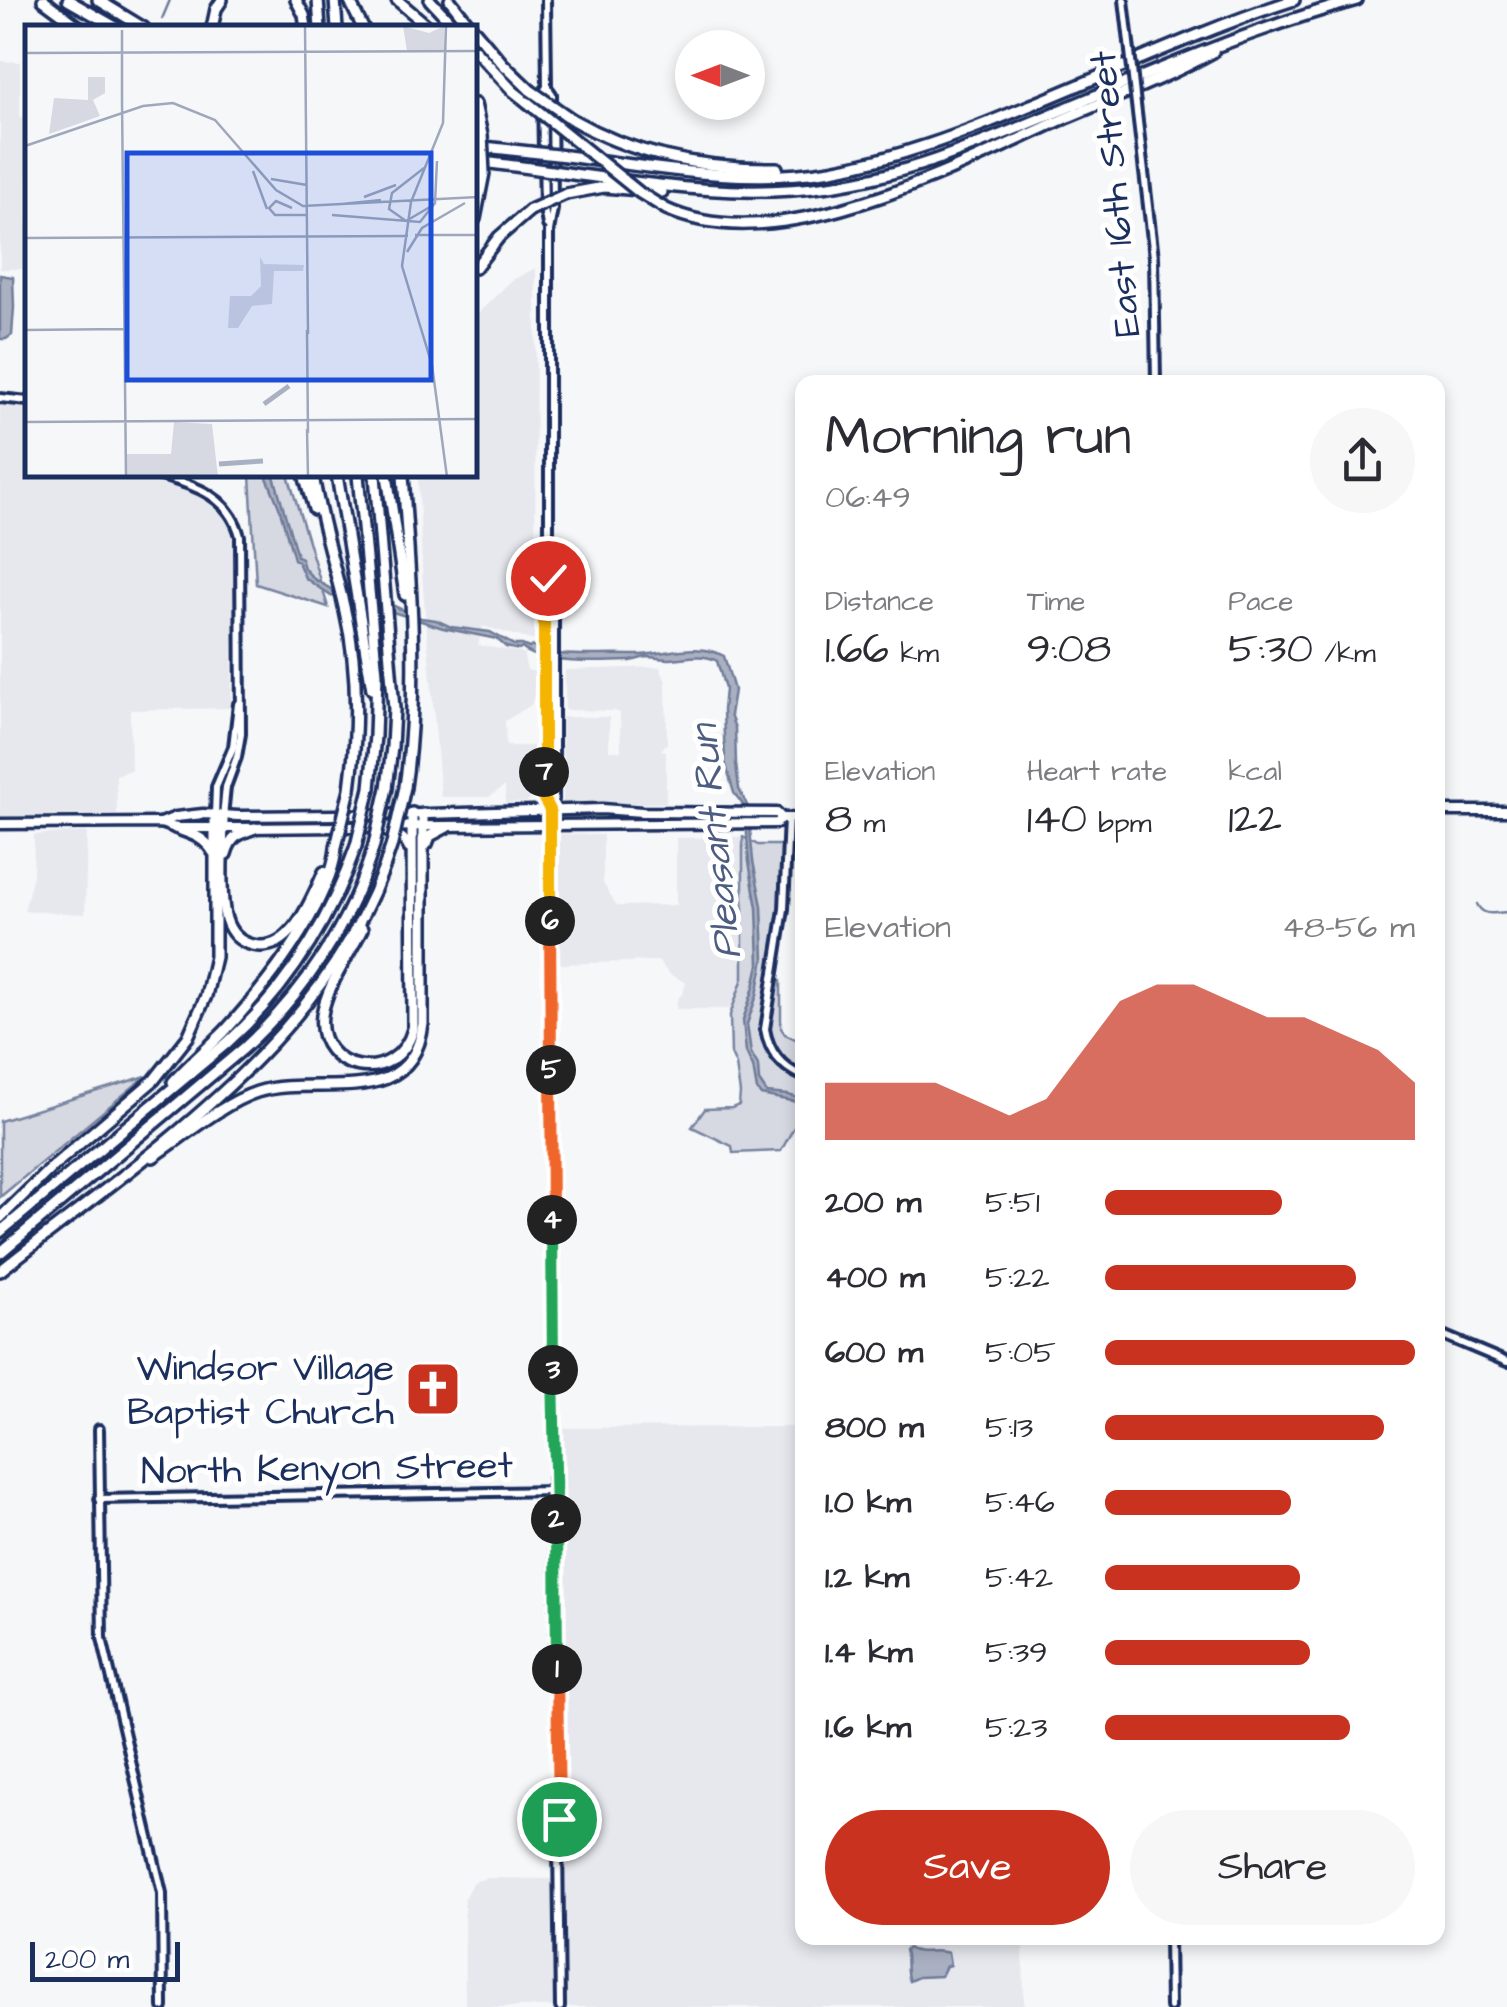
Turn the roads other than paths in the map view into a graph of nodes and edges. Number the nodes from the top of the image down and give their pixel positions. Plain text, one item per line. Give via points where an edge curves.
1 (44, 0) edge
2 (68, 0) edge
3 (98, 0) edge
4 (222, 0) edge
5 (296, 0) edge
6 (318, 0) edge
7 (335, 0) edge
8 (349, 0) edge
9 (397, 0) edge
10 (430, 0) edge
11 (450, 0) edge
12 (546, 0) edge
13 (1124, 0) edge
14 (1294, 0) edge
15 (1356, 0) edge
16 (76, 25) edge
17 (112, 25) edge
18 (139, 25) edge
19 (213, 25) edge
20 (306, 25) edge
21 (320, 25) edge
22 (337, 25) edge
23 (362, 25) edge
24 (426, 25) edge
25 (453, 25) edge
26 (471, 25) edge
27 (478, 34) edge
28 (1227, 44) junction
29 (478, 53) edge
30 (478, 117) edge
31 (478, 146) edge
32 (478, 161) edge
33 (855, 164) junction
34 (698, 190) junction
35 (478, 204) edge
36 (478, 264) edge
37 (1156, 375) edge
38 (0, 398) edge
39 (25, 401) edge
40 (168, 478) edge
41 (305, 478) edge
42 (314, 478) edge
43 (338, 478) edge
44 (358, 478) edge
45 (375, 478) edge
46 (387, 478) edge
47 (403, 478) edge
48 (335, 573) junction
49 (548, 579) junction
50 (408, 598) junction
51 (366, 618) junction
52 (550, 810) junction
53 (1507, 811) edge
54 (1445, 812) edge
55 (412, 813) junction
56 (423, 814) junction
57 (219, 815) junction
58 (763, 818) junction
59 (785, 818) junction
60 (795, 818) edge
61 (161, 823) junction
62 (0, 824) edge
63 (412, 826) junction
64 (550, 826) junction
65 (375, 827) junction
66 (424, 827) junction
67 (175, 828) junction
68 (219, 828) junction
69 (255, 828) junction
70 (447, 828) junction
71 (336, 847) junction
72 (412, 855) junction
73 (424, 856) junction
74 (220, 864) junction
75 (372, 898) junction
76 (795, 1072) edge
77 (155, 1102) junction
78 (120, 1177) junction
79 (0, 1218) edge
80 (0, 1232) edge
81 (0, 1253) edge
82 (0, 1271) edge
83 (1445, 1336) edge
84 (1507, 1362) edge
85 (98, 1429) dead end
86 (555, 1491) junction
87 (99, 1499) junction
88 (1169, 1945) edge
89 (163, 2007) edge
90 (560, 2007) edge
91 (1170, 2007) edge

1 - 16 highway
2 - 17 highway
3 - 18 highway
4 - 19 highway
5 - 20 highway
6 - 21 highway
7 - 22 highway
8 - 23 highway
9 - 24 highway
10 - 25 highway
11 - 26 highway
12 - 49 street via 553,178
13 - 37 street, East 16th Street, bridge via 1154,257
14 - 33 highway via 955,136
15 - 28 highway
27 - 33 highway, bridge via 530,90 626,146 686,161 766,168
28 - 29 highway, bridge via 912,186 855,206 734,224 692,219 640,193 513,90
28 - 34 highway via 887,174 786,191
30 - 35 highway, bridge via 484,173
31 - 33 highway, bridge via 742,175
32 - 34 highway, bridge
34 - 36 highway, bridge via 612,186 566,194 530,210
38 - 39 street
40 - 57 street via 216,497 238,528 242,547 240,688 232,747 215,790
41 - 48 highway
42 - 48 highway
43 - 51 highway
44 - 51 highway
45 - 81 highway, bridge via 394,718 388,788 358,890 334,939 279,1014
46 - 50 highway
47 - 50 highway
48 - 71 highway, bridge via 356,704 350,789
49 - 52 street via 544,799
49 - 52 street via 554,587
50 - 75 highway, bridge via 413,709 405,786
51 - 77 highway, bridge via 376,710 370,788 356,846 324,920 290,976 242,1029
52 - 56 main road
52 - 58 main road
52 - 64 street
53 - 54 main road
55 - 56 main road
55 - 57 main road
55 - 63 highway
56 - 66 highway
57 - 61 main road
57 - 68 highway
58 - 59 main road
58 - 64 main road
59 - 60 main road
59 - 76 street via 784,909 766,1029 776,1057
61 - 62 main road
61 - 67 main road
63 - 65 main road
63 - 66 main road
63 - 72 highway
64 - 70 main road
64 - 86 street
65 - 69 main road
65 - 72 highway via 401,836
66 - 70 main road
66 - 73 highway
67 - 68 main road
67 - 74 highway via 208,843
68 - 69 main road
68 - 74 highway
69 - 74 highway via 233,838
70 - 73 highway via 430,836
71 - 74 highway via 293,928 267,946 244,942 229,927
71 - 77 highway via 317,903 279,966
72 - 75 highway via 414,1029 398,1056 366,1067 334,1053 322,1024
73 - 78 highway via 423,1024 407,1064 369,1084 281,1087 247,1096
74 - 79 highway via 216,957 188,1037 154,1080
75 - 78 highway via 337,963 282,1035
77 - 80 highway
78 - 82 highway
83 - 84 street
85 - 87 street
86 - 87 street, North Kenyon Street
86 - 90 street
87 - 89 street via 102,1642 162,1892
88 - 91 street

